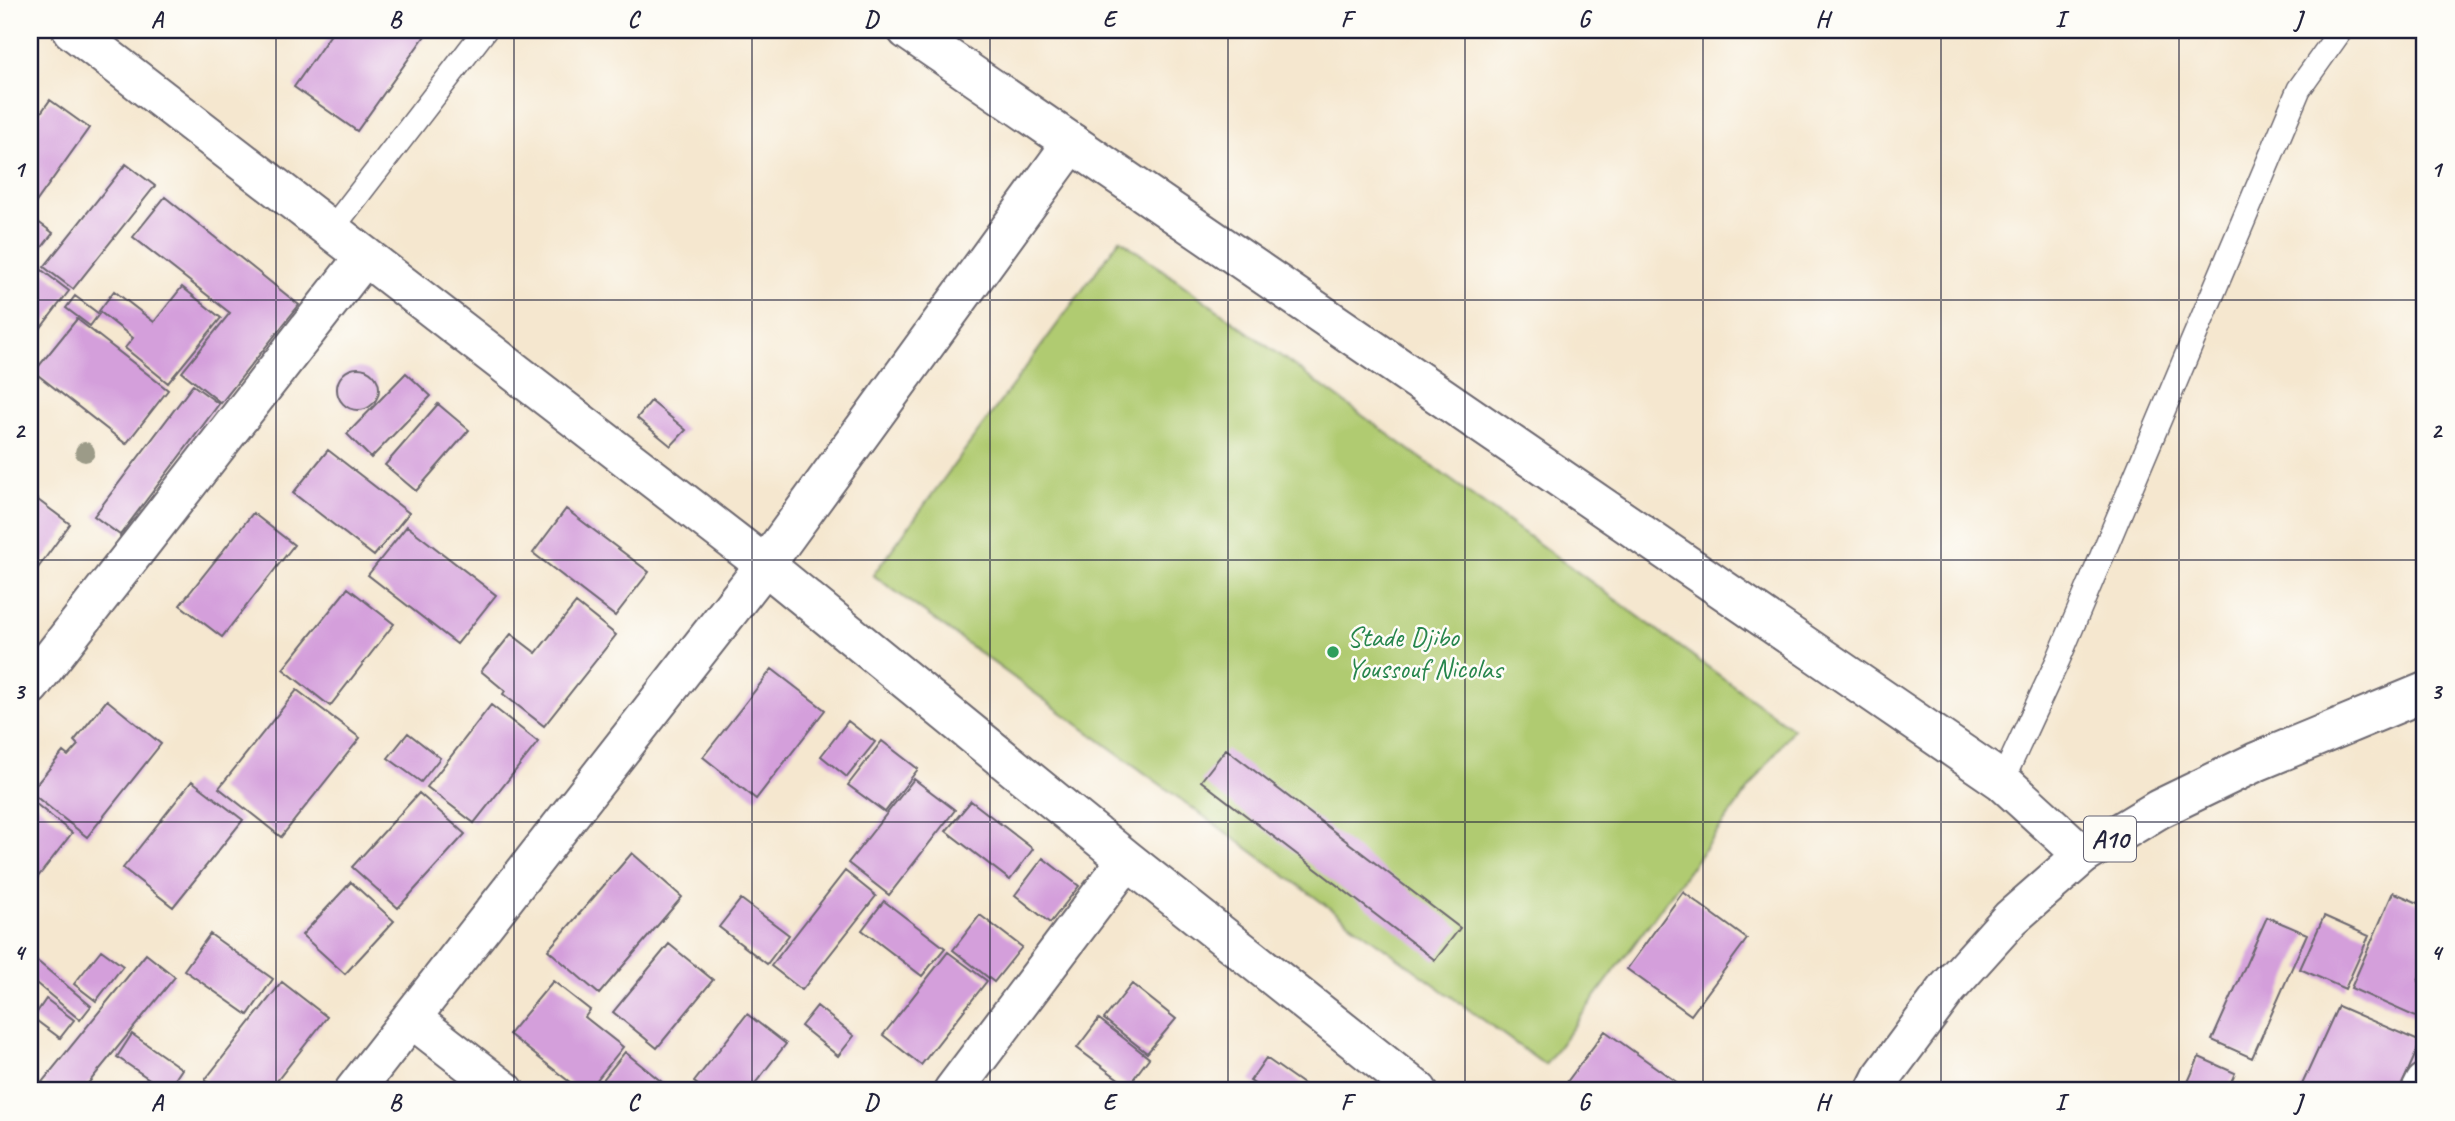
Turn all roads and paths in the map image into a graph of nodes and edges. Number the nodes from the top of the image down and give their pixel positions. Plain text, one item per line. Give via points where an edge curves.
1 (72, 30) edge
2 (485, 30) edge
3 (906, 30) edge
4 (2341, 30) edge
5 (1072, 143) junction
6 (331, 230) junction
7 (365, 256) junction
8 (765, 565) junction
9 (30, 686) edge
10 (2425, 692) edge
11 (2002, 781) junction
12 (2083, 855) junction
13 (1127, 860) junction
14 (411, 1018) junction
15 (2425, 1083) edge
16 (354, 1091) edge
17 (505, 1091) edge
18 (953, 1091) edge
19 (1418, 1091) edge
20 (1875, 1091) edge
21 (2421, 1091) edge

1 - 6 street
2 - 6 lane
3 - 5 street
4 - 11 lane via 2299,89 2058,660
5 - 8 street
5 - 11 street
6 - 7 street
7 - 8 street
7 - 9 street
8 - 13 street
8 - 14 street
10 - 12 street, A10 via 2256,762 2159,809
11 - 12 street
12 - 20 street, A10 via 2011,918 1948,988
13 - 18 street
13 - 19 street
14 - 16 street
14 - 17 street
15 - 21 street

